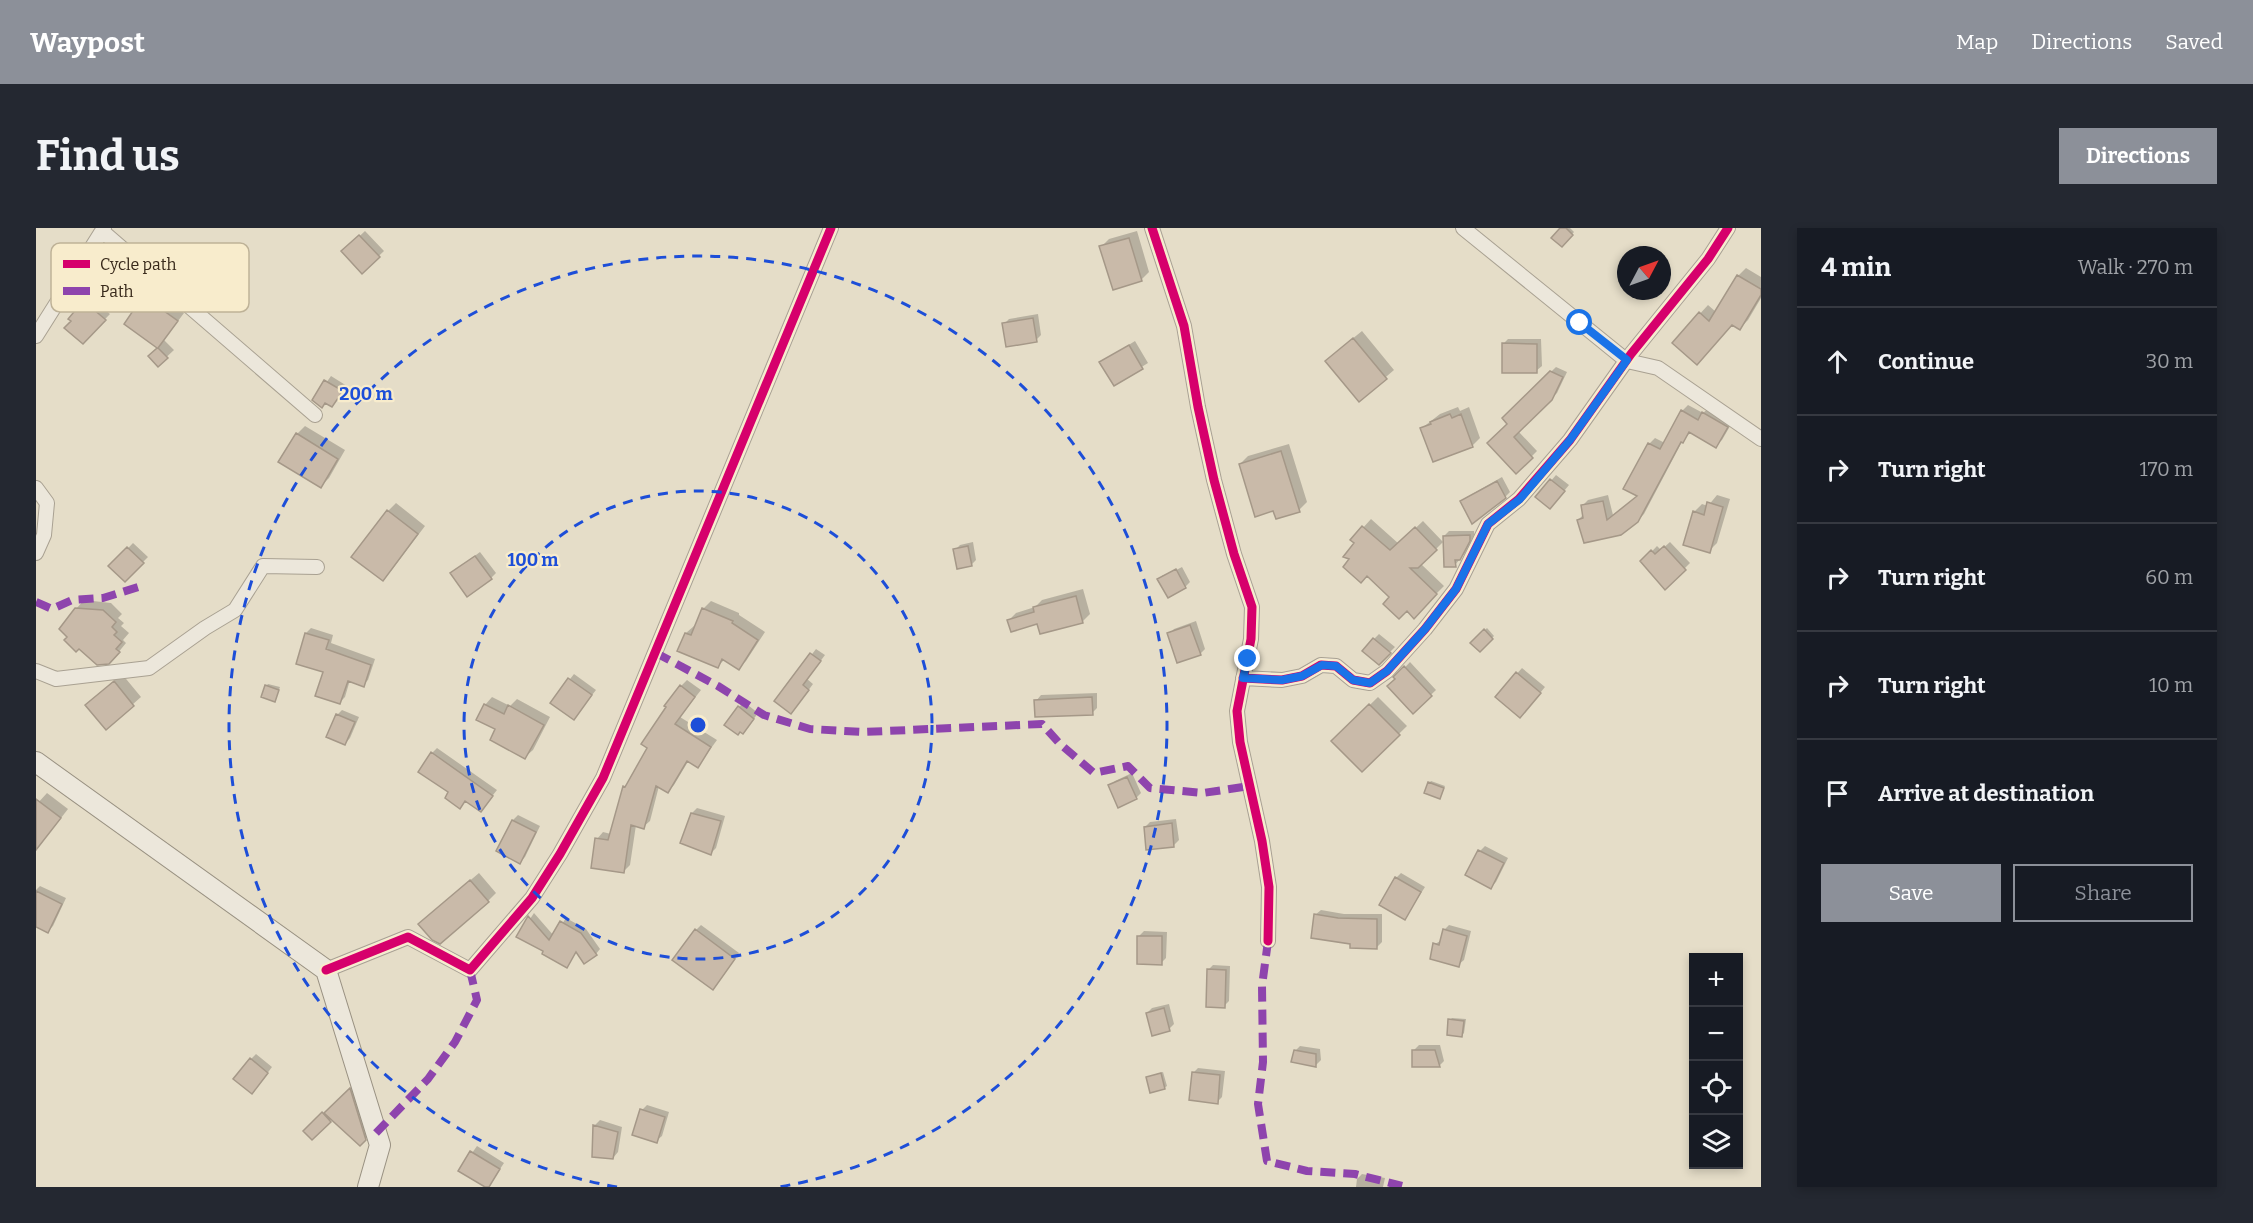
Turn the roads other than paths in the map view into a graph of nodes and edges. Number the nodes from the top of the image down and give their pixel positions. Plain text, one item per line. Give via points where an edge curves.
1 (831, 228) edge
2 (1152, 228) edge
3 (1463, 228) edge
4 (1728, 228) edge
5 (103, 230) edge
6 (95, 243) edge
7 (118, 243) edge
8 (51, 312) edge
9 (197, 312) edge
10 (36, 336) edge
11 (1627, 360) junction
12 (315, 415) dead end
13 (1761, 439) edge
14 (36, 488) edge
15 (36, 553) edge
16 (316, 567) dead end
17 (36, 671) edge
18 (1243, 678) junction
19 (36, 762) edge
20 (1268, 941) dead end
21 (326, 970) junction
22 (368, 1187) edge

1 - 21 street via 603,778 532,898 470,970 408,937
2 - 18 street via 1184,326 1214,480 1252,607 1251,639
3 - 11 street
4 - 11 street via 1708,260
5 - 6 street
5 - 7 street
8 - 10 street
9 - 12 street
11 - 13 street via 1658,368
11 - 18 street via 1570,440 1520,499 1488,524 1456,589 1387,671 1370,683 1353,680 1336,666 1322,665 1302,676 1282,680
14 - 15 street via 47,503 44,535
16 - 17 street via 263,566 235,610 149,668 56,679
18 - 20 street via 1237,711 1269,887
19 - 21 street
21 - 22 street via 380,1145

